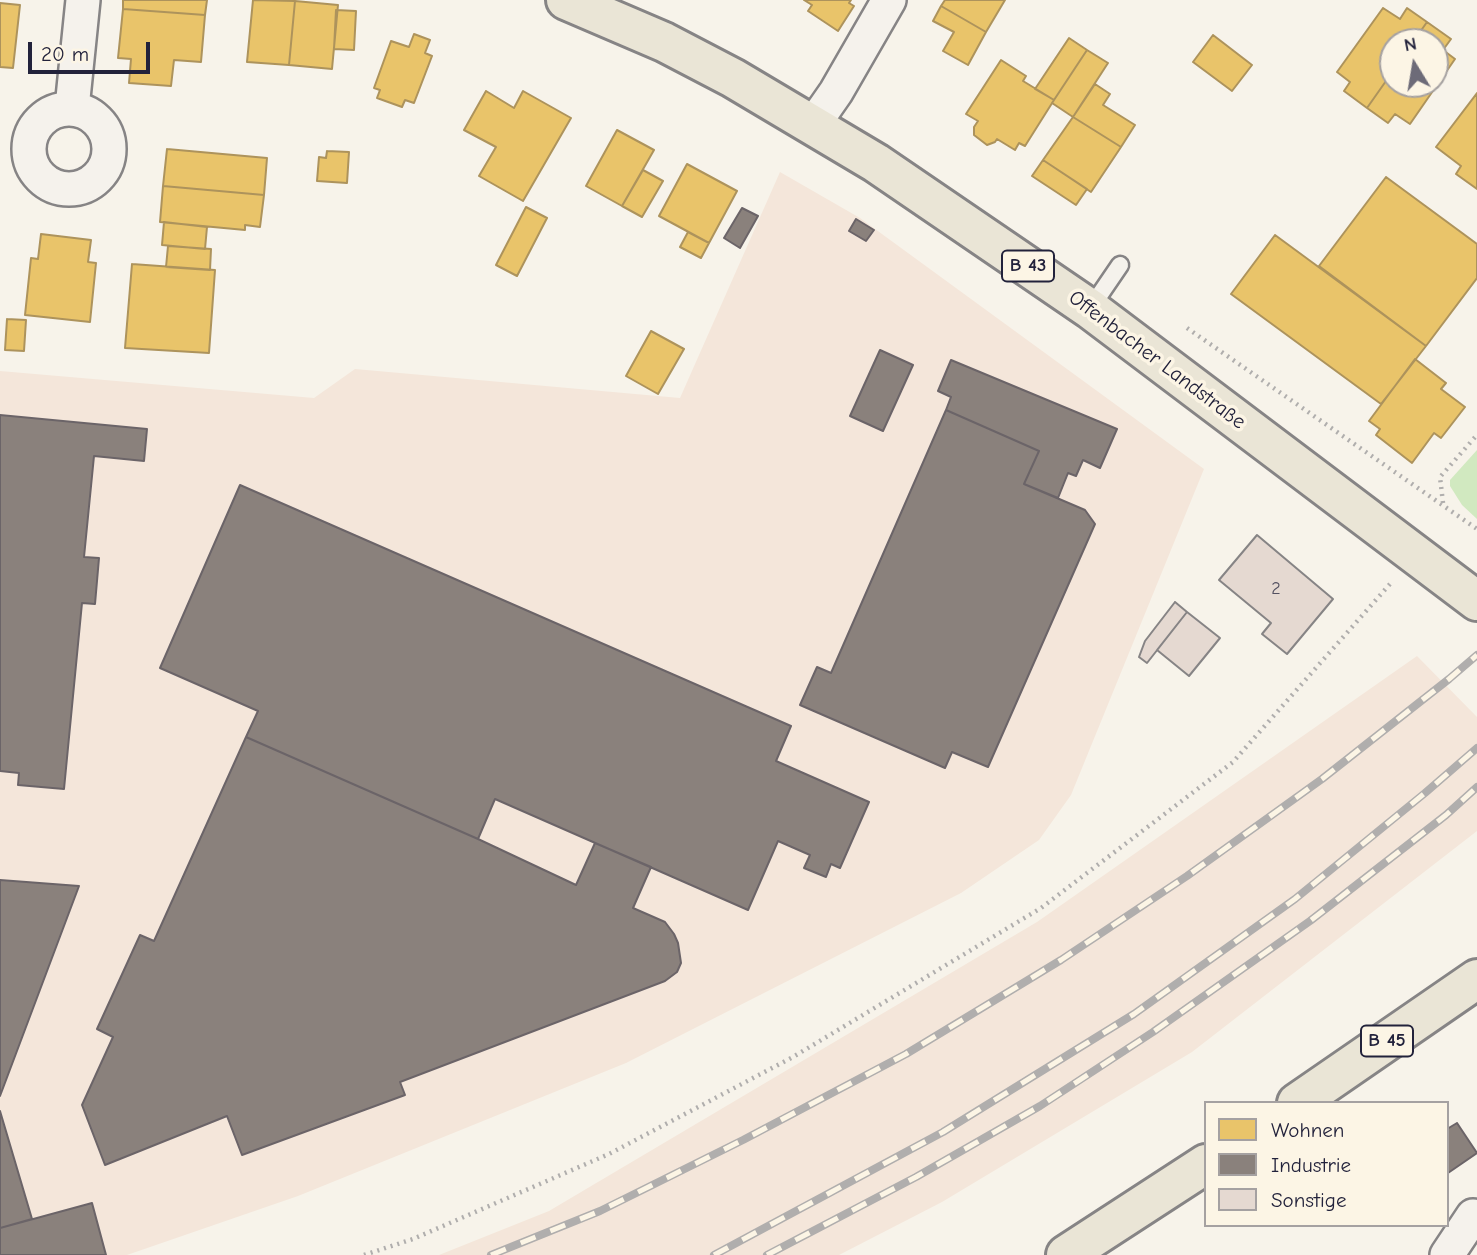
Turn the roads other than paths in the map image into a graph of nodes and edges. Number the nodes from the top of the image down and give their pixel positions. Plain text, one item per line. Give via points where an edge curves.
1 (83, 0) edge
2 (566, 0) edge
3 (889, 0) edge
4 (72, 108) dead end
5 (813, 125) junction
6 (1120, 265) dead end
7 (1090, 309) junction
8 (1477, 601) edge
9 (1477, 979) edge
10 (1300, 1101) edge
11 (1204, 1165) edge
12 (1473, 1216) dead end
13 (1066, 1255) edge
14 (1447, 1255) edge

1 - 4 street
2 - 5 main road, Offenbacher Landstraße / B 43 via 664,42
3 - 5 street
5 - 7 main road, Offenbacher Landstraße / B 43
6 - 7 lane
7 - 8 main road, Offenbacher Landstraße / B 43
9 - 10 main road, B 45
11 - 13 main road
12 - 14 street

